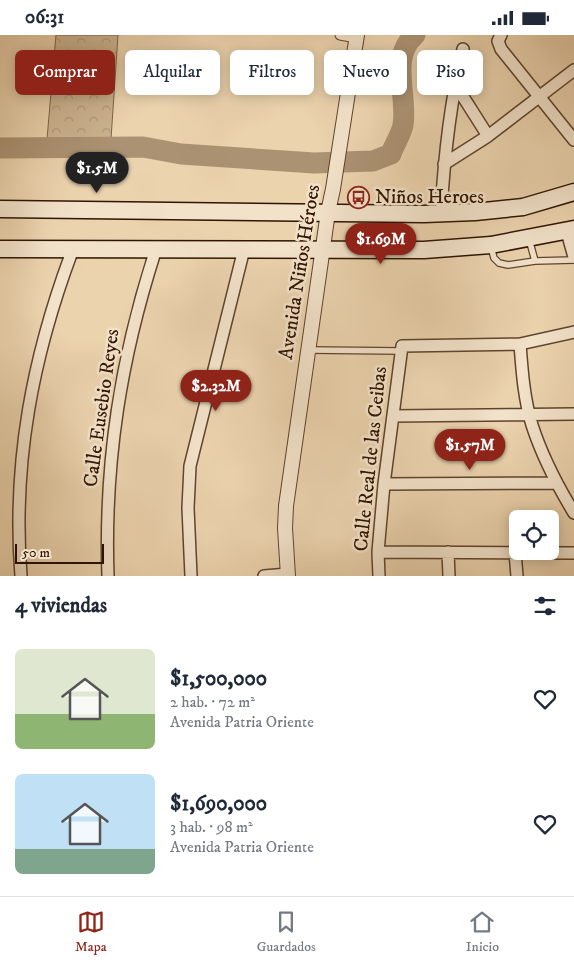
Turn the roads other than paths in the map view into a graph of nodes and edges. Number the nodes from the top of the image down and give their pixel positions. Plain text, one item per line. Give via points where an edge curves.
1 (340, 35) edge
2 (357, 36) edge
3 (500, 38) edge
4 (574, 70) edge
5 (453, 95) edge
6 (462, 95) edge
7 (541, 96) junction
8 (488, 136) junction
9 (574, 140) edge
10 (444, 164) junction
11 (574, 192) edge
12 (0, 209) edge
13 (328, 212) junction
14 (441, 213) junction
15 (571, 230) edge
16 (529, 238) junction
17 (491, 245) junction
18 (0, 249) edge
19 (73, 249) junction
20 (156, 249) junction
21 (244, 249) junction
22 (323, 249) junction
23 (574, 258) edge
24 (535, 261) junction
25 (574, 332) edge
26 (520, 344) junction
27 (402, 349) junction
28 (308, 350) junction
29 (574, 414) edge
30 (530, 415) junction
31 (393, 416) junction
32 (557, 483) junction
33 (384, 484) junction
34 (574, 513) edge
35 (378, 552) junction
36 (448, 552) junction
37 (509, 552) edge
38 (559, 553) edge
39 (574, 553) edge
40 (516, 560) edge
41 (288, 575) edge
42 (21, 576) edge
43 (108, 576) edge
44 (191, 576) edge
45 (264, 576) edge
46 (380, 576) edge
47 (449, 576) edge
48 (517, 576) edge

1 - 2 street
2 - 13 street, Avenida Niños Héroes
3 - 7 street via 502,49
4 - 7 street
5 - 10 street
6 - 8 street
7 - 8 street
7 - 9 street
8 - 10 street
10 - 14 street
11 - 14 main road via 523,207
12 - 13 main road
13 - 14 main road
13 - 22 street, Avenida Niños Héroes
15 - 16 main road
15 - 23 street
16 - 17 main road
16 - 24 lane
17 - 22 main road via 424,250
17 - 24 lane via 494,258 499,263
18 - 19 main road
19 - 20 main road
19 - 42 street via 42,341 26,418 19,488
20 - 21 main road
20 - 43 street, Calle Eusebio Reyes via 135,319 115,418 107,507
21 - 22 main road
21 - 44 street via 190,466
22 - 28 street, Avenida Niños Héroes
23 - 24 lane
25 - 26 street
26 - 27 street
26 - 30 street
27 - 28 lane
27 - 31 street, Calle Real de las Ceibas
28 - 41 street, Avenida Niños Héroes via 285,518
29 - 30 street
30 - 31 street
30 - 32 street
31 - 33 street, Calle Real de las Ceibas
32 - 33 street
32 - 34 street
33 - 35 street, Calle Real de las Ceibas
35 - 36 street
35 - 46 street, Calle Real de las Ceibas
36 - 37 street
36 - 47 street
38 - 39 street
40 - 48 street
41 - 45 street

